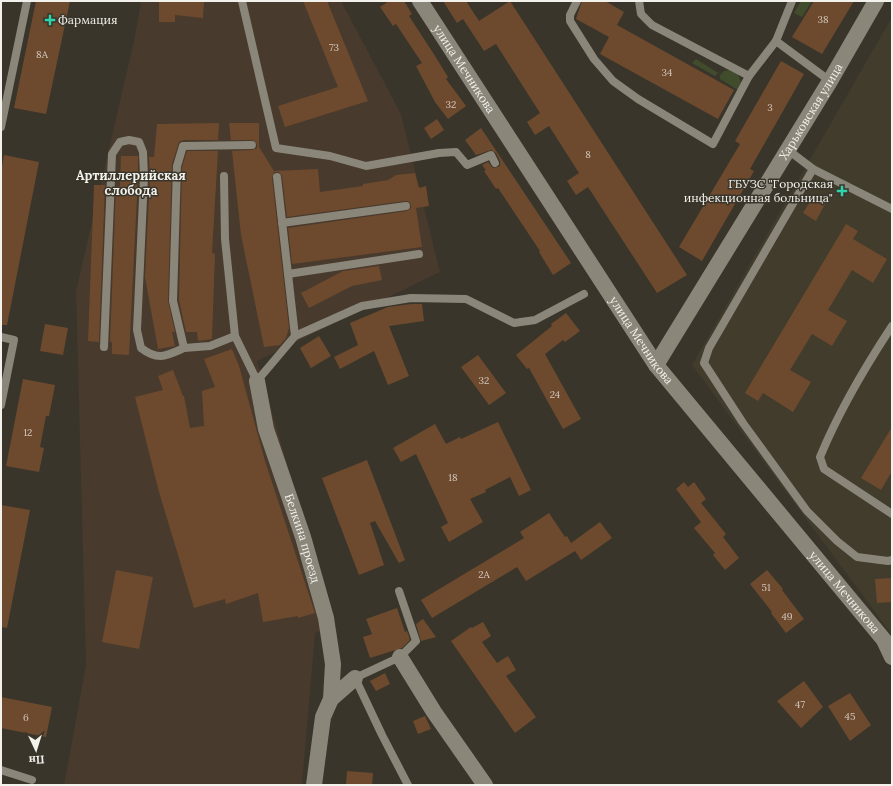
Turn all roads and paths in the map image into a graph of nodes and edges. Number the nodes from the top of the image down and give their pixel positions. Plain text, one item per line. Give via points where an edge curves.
1 (27, 1) edge
2 (242, 1) edge
3 (420, 1) edge
4 (577, 1) edge
5 (638, 1) edge
6 (792, 1) edge
7 (876, 1) edge
8 (776, 41) junction
9 (749, 76) junction
10 (830, 81) junction
11 (1, 127) edge
12 (252, 145) dead end
13 (788, 150) junction
14 (495, 163) dead end
15 (813, 169) junction
16 (224, 176) dead end
17 (277, 177) dead end
18 (406, 206) dead end
19 (892, 209) edge
20 (282, 223) junction
21 (419, 254) dead end
22 (288, 274) junction
23 (584, 294) dead end
24 (892, 326) edge
25 (235, 336) junction
26 (295, 336) junction
27 (1, 337) edge
28 (104, 347) dead end
29 (184, 348) junction
30 (656, 365) junction
31 (257, 381) junction
32 (1, 405) edge
33 (892, 514) edge
34 (892, 560) edge
35 (399, 591) dead end
36 (400, 657) junction
37 (892, 657) edge
38 (355, 678) junction
39 (330, 698) junction
40 (1, 770) edge
41 (32, 780) dead end
42 (483, 784) edge
43 (314, 785) edge
44 (408, 785) edge

1 - 11 lane
2 - 14 lane via 276,148 330,156 366,166 456,152 466,165 491,155
3 - 30 street, улица Мечникова
4 - 9 lane via 570,21 594,59 613,81 713,144
5 - 9 lane via 641,14 652,25
6 - 8 lane
7 - 10 street, Харьковская улица
8 - 9 lane
8 - 10 lane
10 - 13 street, Харьковская улица
12 - 29 lane via 183,146 177,166 173,301
13 - 15 lane
13 - 30 street, Харьковская улица
15 - 19 lane
15 - 34 lane via 709,348 704,363 743,423 807,511 857,557
16 - 25 lane via 225,239
17 - 20 lane
18 - 20 lane
20 - 22 lane
21 - 22 lane
22 - 26 lane
23 - 26 lane via 534,320 514,323 466,299 411,298 362,306
24 - 33 lane via 873,355 828,437 820,457 824,469
25 - 29 lane via 210,346
25 - 31 lane
26 - 31 lane
27 - 32 lane via 14,340
28 - 29 lane via 112,154 120,142 128,140 139,142 143,152 137,330 141,348 150,355 165,357
30 - 37 street, улица Мечникова via 884,640
31 - 39 street, Белкина проезд via 266,429 326,618 333,664
35 - 36 lane via 416,641
36 - 38 lane
36 - 42 street
38 - 39 street
38 - 44 lane
39 - 43 street, Белкина проезд via 323,717
40 - 41 lane

